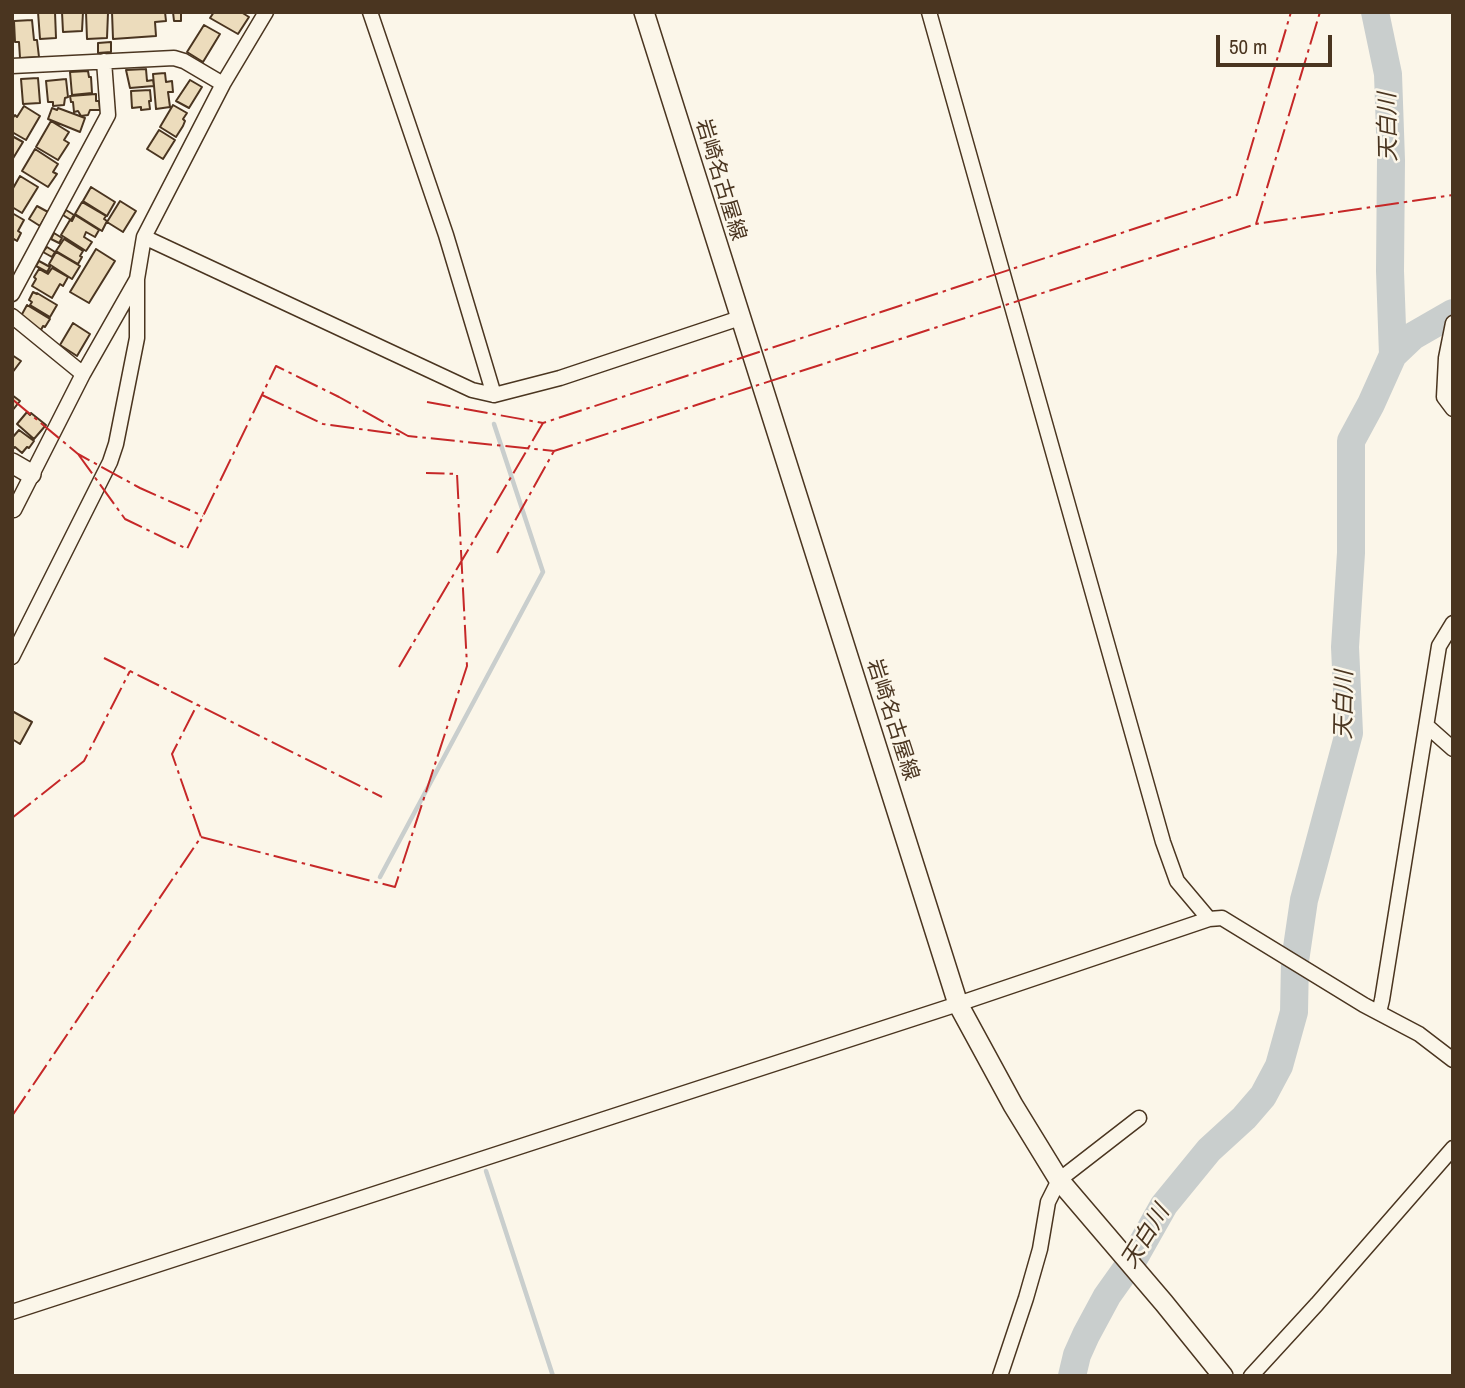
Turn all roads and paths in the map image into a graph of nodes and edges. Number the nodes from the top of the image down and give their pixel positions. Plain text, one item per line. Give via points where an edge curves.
1 (265, 12) edge
2 (370, 12) edge
3 (644, 12) edge
4 (929, 12) edge
5 (104, 61) junction
6 (12, 66) edge
7 (223, 84) junction
8 (144, 237) junction
9 (137, 279) junction
10 (12, 295) edge
11 (12, 316) edge
12 (740, 318) junction
13 (1452, 329) edge
14 (83, 374) junction
15 (494, 395) junction
16 (1453, 409) edge
17 (12, 463) edge
18 (32, 474) junction
19 (14, 510) dead end
20 (1453, 623) edge
21 (12, 657) edge
22 (1427, 726) junction
23 (1453, 749) edge
24 (1209, 919) junction
25 (958, 1004) junction
26 (1379, 1012) junction
27 (1453, 1060) edge
28 (1139, 1118) dead end
29 (1453, 1148) edge
30 (1059, 1180) junction
31 (12, 1311) edge
32 (1000, 1376) edge
33 (1223, 1376) edge
34 (1251, 1376) edge

1 - 7 street
2 - 15 street via 446,235
3 - 12 main road, 岩崎名古屋線
4 - 24 street via 1163,842 1177,881
5 - 6 street
5 - 7 street via 174,58
5 - 10 street via 108,115
7 - 8 street
8 - 9 street
8 - 15 street via 472,390
9 - 14 street
9 - 21 street via 137,338 116,444
11 - 14 street
12 - 15 street
12 - 25 main road, 岩崎名古屋線
13 - 16 street via 1444,397
14 - 18 street
17 - 18 main road
18 - 19 street
20 - 22 street via 1439,646
22 - 23 street
22 - 26 street
24 - 25 street
24 - 26 street via 1222,918
25 - 30 main road, 岩崎名古屋線
25 - 31 street
26 - 27 street
28 - 30 street
29 - 34 street
30 - 32 street via 1048,1202 1040,1249
30 - 33 main road, 岩崎名古屋線

